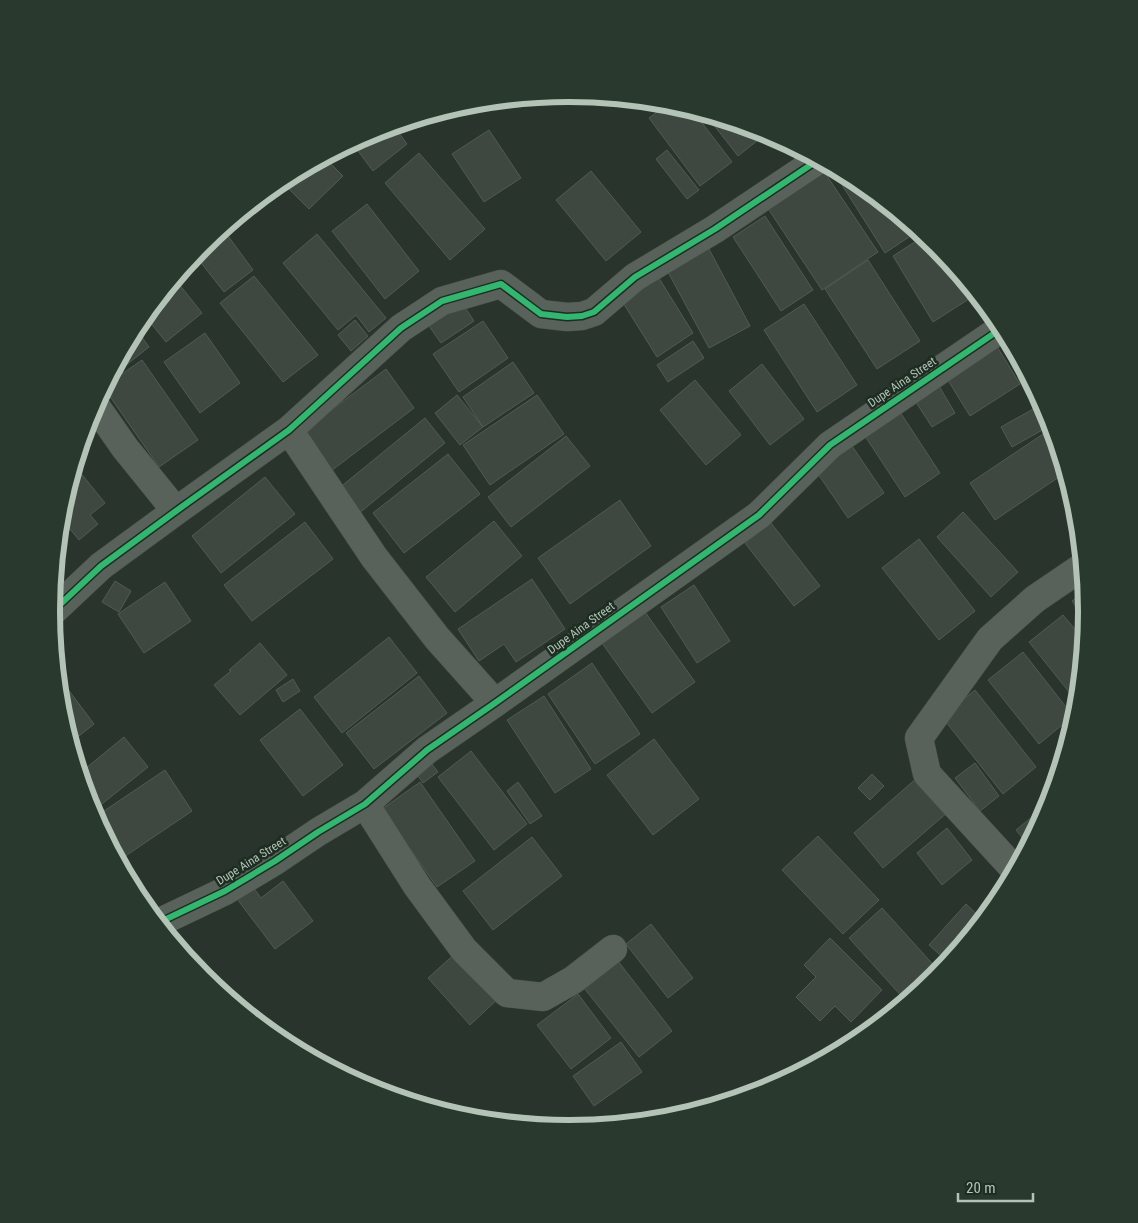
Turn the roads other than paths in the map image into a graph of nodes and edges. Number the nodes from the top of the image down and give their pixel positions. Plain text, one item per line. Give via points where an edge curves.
1 (812, 164) edge
2 (995, 333) edge
3 (101, 413) edge
4 (289, 430) junction
5 (176, 511) junction
6 (1076, 571) edge
7 (60, 604) edge
8 (494, 703) junction
9 (365, 804) junction
10 (1011, 865) edge
11 (164, 920) edge
12 (613, 949) dead end

1 - 4 street via 715,229 635,277 594,312 567,317 541,314 500,284 442,301 401,328
2 - 8 street, Dupe Aina Street via 830,446 759,514
3 - 5 street
4 - 5 street
4 - 8 street via 374,557 436,638
5 - 7 street via 101,566
6 - 10 street via 1035,600 990,639 919,738 927,774
8 - 9 street, Dupe Aina Street via 427,750
9 - 11 street, Dupe Aina Street via 225,891
9 - 12 street via 417,886 464,950 507,993 543,997 573,980

